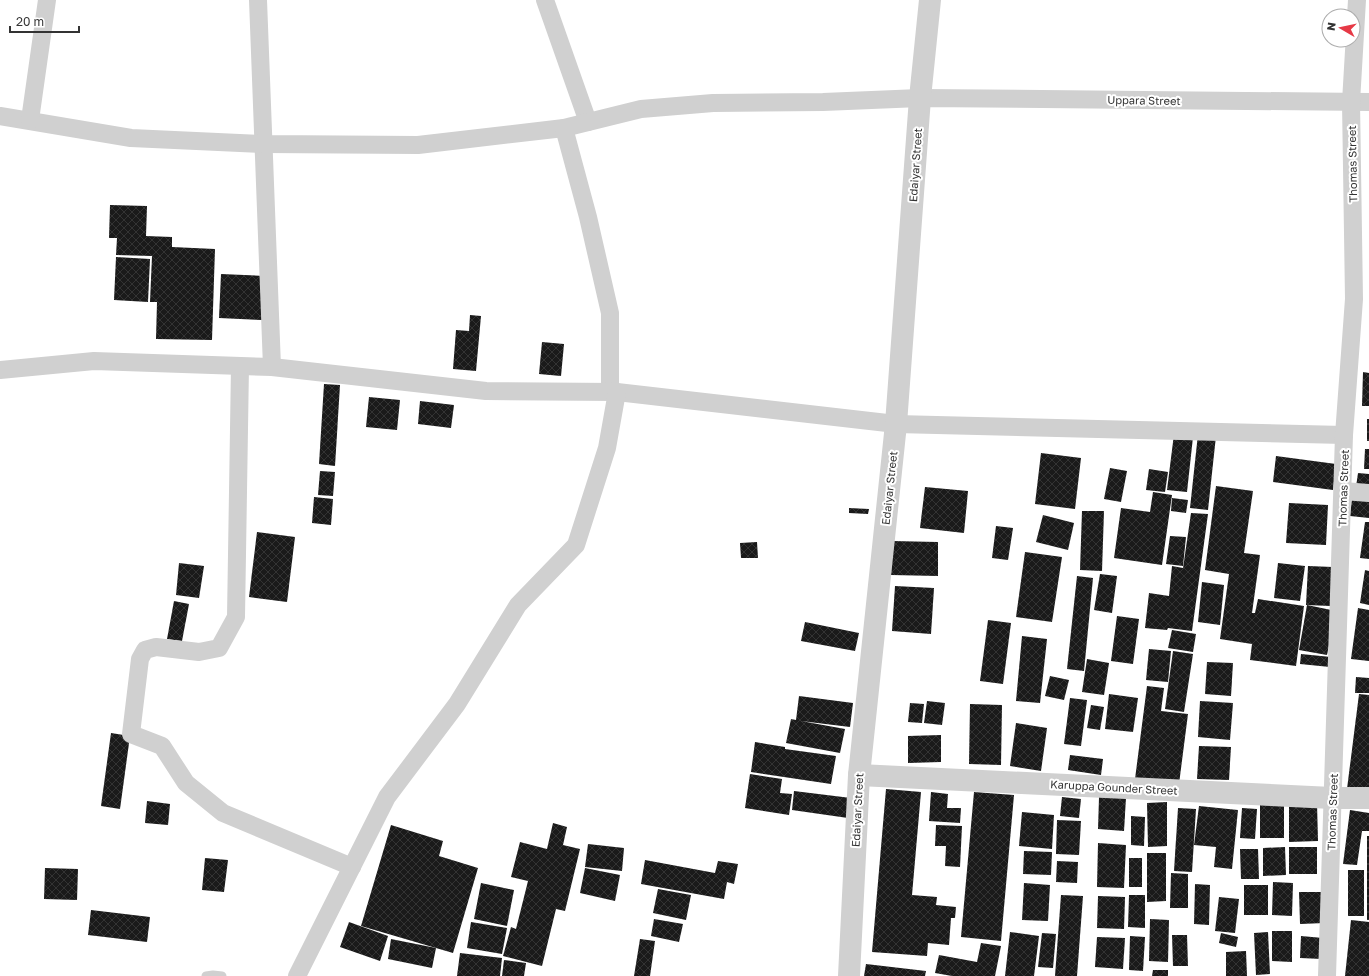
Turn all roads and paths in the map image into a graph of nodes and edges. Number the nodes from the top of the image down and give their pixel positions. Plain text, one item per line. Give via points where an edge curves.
1 (47, 0) edge
2 (258, 0) edge
3 (545, 0) edge
4 (930, 0) edge
5 (1357, 0) edge
6 (920, 98) junction
7 (1351, 102) junction
8 (1369, 102) edge
9 (0, 116) edge
10 (30, 120) junction
11 (588, 122) junction
12 (564, 128) junction
13 (264, 144) junction
14 (1362, 300) edge
15 (240, 366) junction
16 (272, 367) junction
17 (0, 370) edge
18 (614, 392) junction
19 (896, 424) junction
20 (1344, 435) junction
21 (1343, 490) junction
22 (1369, 493) edge
23 (859, 775) junction
24 (1332, 798) junction
25 (1369, 798) edge
26 (352, 866) junction
27 (206, 976) edge
28 (222, 976) edge
29 (297, 976) edge
30 (849, 976) edge
31 (1327, 976) edge

1 - 10 street
2 - 13 street
3 - 11 street
4 - 6 street, Edaiyar Street
5 - 7 street, Thomas Street
6 - 7 street, Uppara Street
6 - 11 street, Uppara Street via 823,102 713,102 641,109
6 - 19 street, Edaiyar Street
7 - 8 street, Uppara Street
7 - 14 street, Thomas Street
9 - 10 street, Uppara Street
10 - 13 street, Uppara Street via 131,138
11 - 12 street, Uppara Street
12 - 13 street, Uppara Street via 418,145
12 - 18 street via 610,313
13 - 16 street
14 - 20 street, Thomas Street
15 - 16 street
15 - 17 street via 94,361
15 - 26 street via 236,617 219,648 199,652 156,647 145,650 140,659 131,734 162,746 186,784 223,813
16 - 18 street via 486,391
18 - 19 street
18 - 26 street via 607,448 576,545 518,605 457,704 387,797
19 - 20 street
19 - 23 street, Edaiyar Street
20 - 21 street, Thomas Street
21 - 22 street
21 - 24 street, Thomas Street
23 - 24 street, Karuppa Gounder Street
23 - 30 street, Edaiyar Street
24 - 25 street, Karuppa Gounder Street
24 - 31 street, Thomas Street
26 - 29 street
27 - 28 lane

